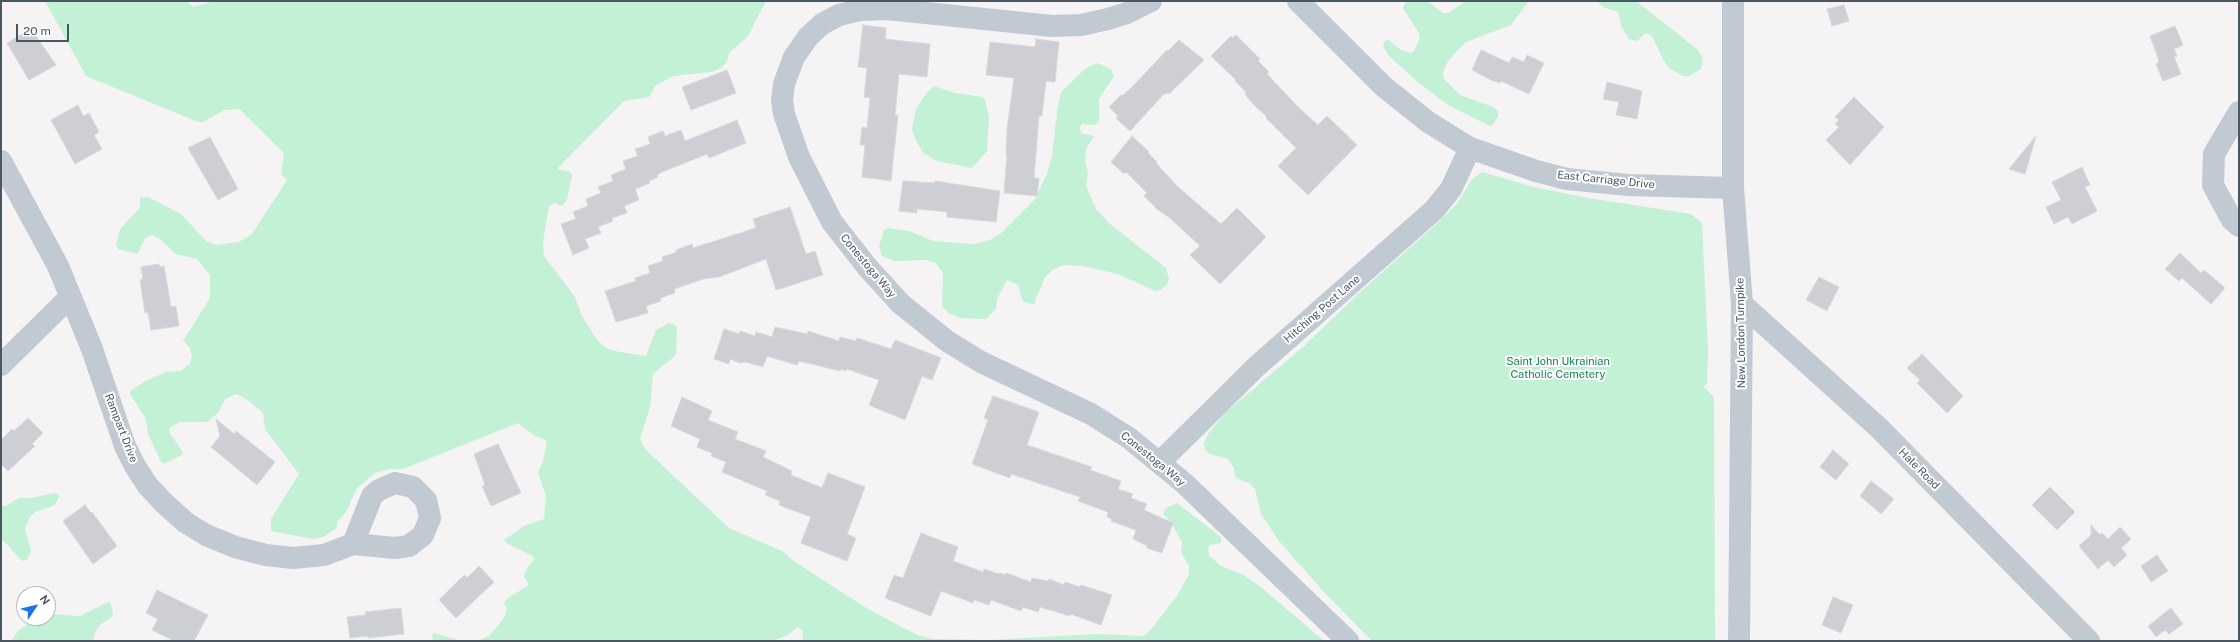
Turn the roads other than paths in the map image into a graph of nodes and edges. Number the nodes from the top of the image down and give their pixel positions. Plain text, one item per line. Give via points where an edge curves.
1 (1151, 1) edge
2 (1298, 1) edge
3 (1733, 1) edge
4 (2239, 112) edge
5 (1470, 148) junction
6 (1, 161) edge
7 (1733, 188) junction
8 (2239, 226) edge
9 (70, 297) junction
10 (1742, 304) junction
11 (1, 365) edge
12 (1160, 462) junction
13 (353, 544) dead end
14 (1348, 641) edge
15 (1739, 641) edge
16 (2089, 641) edge

1 - 12 street, Conestoga Way via 1108,20 1081,25 1052,26 887,9 860,10 840,15 822,24 808,37 794,57 784,84 782,100 784,114 799,157 832,222 868,268 901,304 947,341 981,362 1091,414
2 - 5 street, East Carriage Drive via 1383,86 1428,122
3 - 7 street, New London Turnpike
4 - 8 street via 2214,154 2213,185 2232,220
5 - 7 street, East Carriage Drive via 1567,179 1628,185
5 - 12 street, Hitching Post Lane via 1451,189 1434,210 1257,366
6 - 9 street, Rampart Drive via 58,266
7 - 10 street, New London Turnpike
9 - 11 street
9 - 13 street, Rampart Drive via 92,349 125,446 148,486 185,522 235,548 266,555 293,558 324,554
10 - 15 street, New London Turnpike
10 - 16 street, Hale Road via 1879,428
12 - 14 street, Conestoga Way

